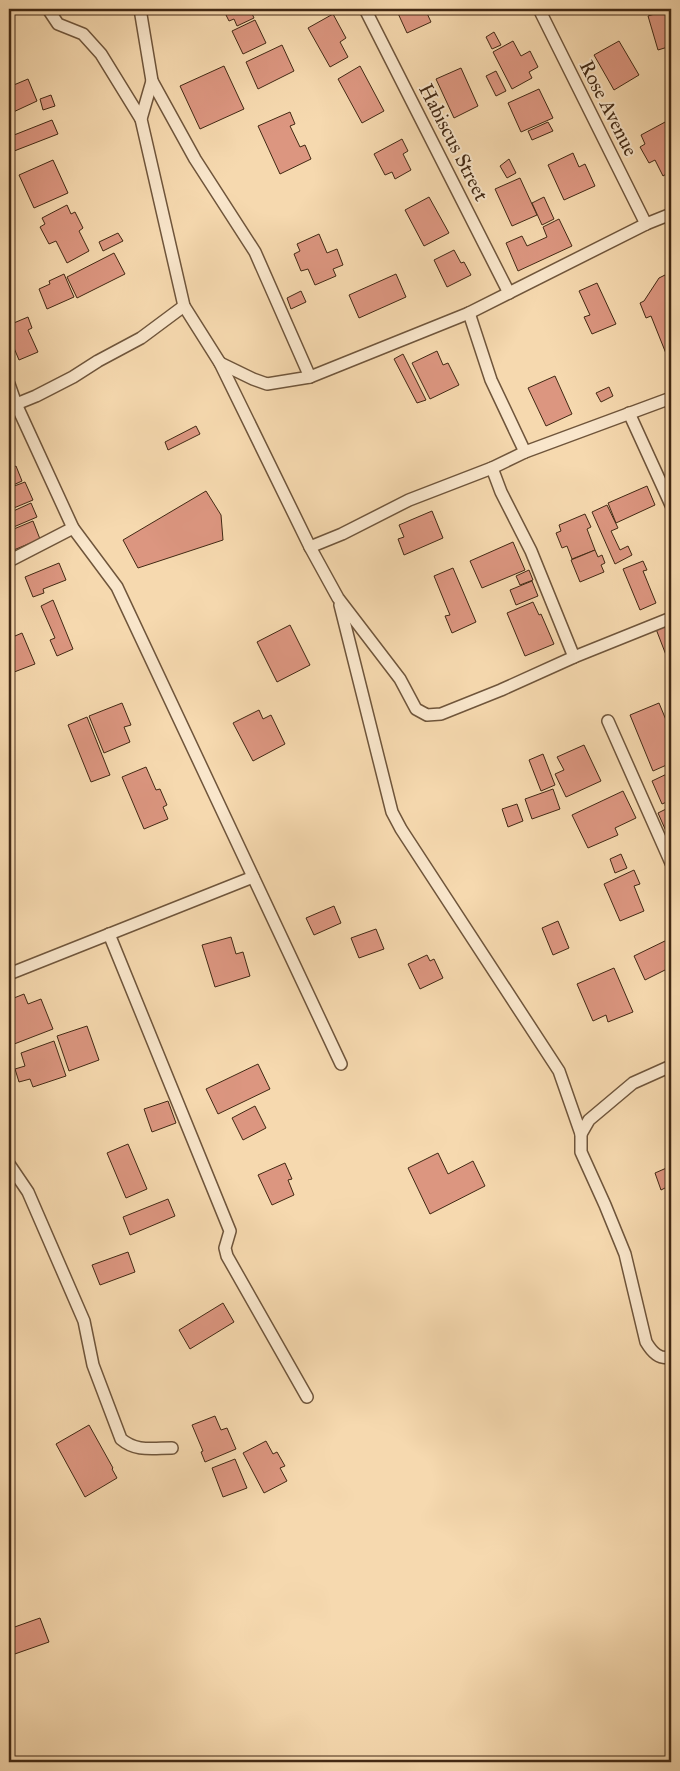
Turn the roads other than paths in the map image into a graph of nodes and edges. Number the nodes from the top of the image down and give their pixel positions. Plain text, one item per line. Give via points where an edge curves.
1 (48, 9) edge
2 (140, 9) edge
3 (365, 9) edge
4 (539, 9) edge
5 (152, 80) junction
6 (141, 119) junction
7 (671, 214) edge
8 (646, 224) junction
9 (509, 293) junction
10 (184, 306) junction
11 (469, 313) junction
12 (220, 363) junction
13 (310, 377) junction
14 (9, 384) edge
15 (671, 398) edge
16 (13, 406) edge
17 (630, 413) junction
18 (525, 452) junction
19 (492, 468) junction
20 (671, 505) edge
21 (73, 528) junction
22 (310, 547) junction
23 (9, 560) edge
24 (338, 598) junction
25 (671, 618) edge
26 (574, 657) junction
27 (608, 721) dead end
28 (671, 863) edge
29 (253, 877) junction
30 (109, 934) junction
31 (9, 974) edge
32 (341, 1064) dead end
33 (671, 1066) edge
34 (581, 1134) junction
35 (9, 1164) edge
36 (671, 1358) edge
37 (307, 1397) dead end
38 (172, 1448) dead end

1 - 6 street via 58,24 83,34 101,54
2 - 5 street
3 - 9 street, Habiscus Street
4 - 8 street, Rose Avenue
5 - 6 street
5 - 13 street via 195,159 255,252
6 - 10 street
7 - 8 street
8 - 9 street
9 - 11 street
10 - 12 street
10 - 16 street via 141,338 73,377
11 - 13 street
11 - 18 street via 491,380
12 - 13 street via 267,384
12 - 22 street
14 - 16 street
15 - 17 street
16 - 21 street
17 - 18 street
17 - 20 street
18 - 19 street
19 - 22 street via 409,500
19 - 26 street via 531,551
21 - 23 street
21 - 29 street via 117,587
22 - 24 street
24 - 26 street via 400,679 416,709 427,715 441,714
24 - 34 street via 392,812 559,1071
25 - 26 street
27 - 28 street
29 - 30 street
29 - 32 street
30 - 31 street
30 - 37 street via 230,1231 225,1248 227,1256
33 - 34 street via 633,1083 589,1120
34 - 36 street via 581,1152 624,1254 646,1342 653,1354
35 - 38 street via 28,1192 84,1321 93,1365 121,1439 140,1449

